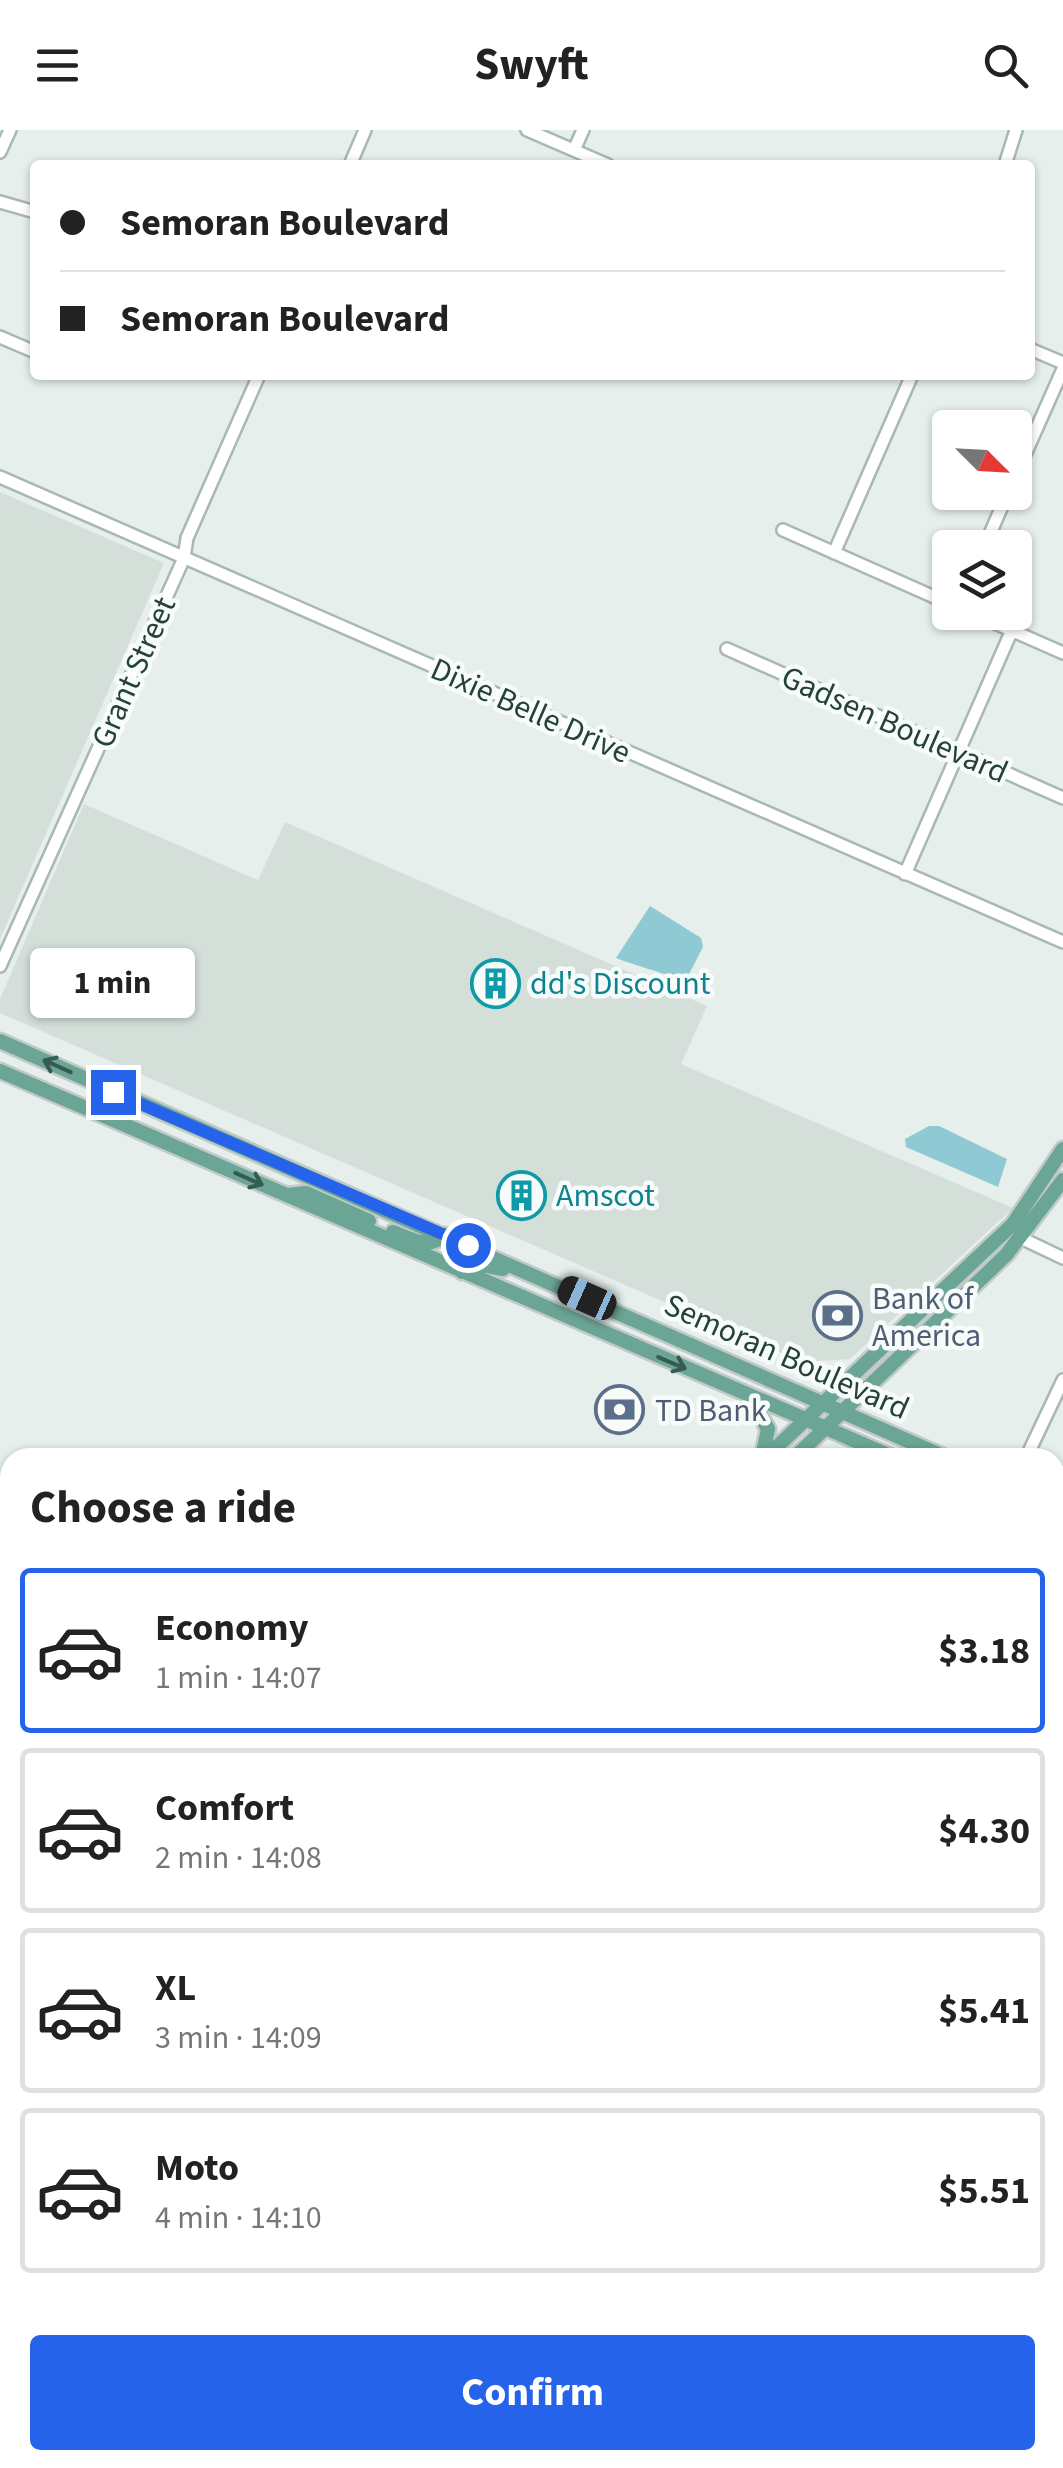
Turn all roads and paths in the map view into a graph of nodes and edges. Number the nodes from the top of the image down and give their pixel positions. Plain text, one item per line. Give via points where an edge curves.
1 (10, 130) edge
2 (365, 130) edge
3 (528, 130) edge
4 (583, 130) edge
5 (1016, 130) edge
6 (574, 150) junction
7 (0, 152) edge
8 (352, 160) edge
9 (597, 160) edge
10 (1007, 160) edge
11 (0, 202) edge
12 (30, 211) edge
13 (0, 337) edge
14 (30, 350) edge
15 (1035, 352) edge
16 (1063, 366) edge
17 (257, 380) edge
18 (910, 380) edge
19 (1032, 438) edge
20 (0, 477) edge
21 (784, 530) dead end
22 (834, 553) junction
23 (184, 558) junction
24 (932, 596) edge
25 (1012, 630) joint
26 (727, 650) dead end
27 (1063, 653) edge
28 (958, 752) junction
29 (1063, 798) edge
30 (905, 874) junction
31 (1063, 942) edge
32 (0, 966) edge
33 (0, 1041) edge
34 (0, 1071) edge
35 (213, 1134) junction
36 (160, 1140) junction
37 (1063, 1150) edge
38 (1059, 1174) edge
39 (286, 1196) junction
40 (445, 1235) junction
41 (1021, 1238) junction
42 (1063, 1258) edge
43 (524, 1270) junction
44 (462, 1272) junction
45 (1062, 1382) edge
46 (748, 1396) junction
47 (825, 1401) junction
48 (844, 1410) junction
49 (806, 1420) junction
50 (826, 1428) junction
51 (765, 1448) edge
52 (775, 1448) edge
53 (805, 1448) edge
54 (872, 1448) edge
55 (925, 1448) edge
56 (1031, 1448) edge

1 - 7 street
2 - 8 street
3 - 6 street
4 - 6 street
5 - 10 street
6 - 9 street
11 - 12 street
13 - 14 street
15 - 16 street
16 - 19 street
17 - 23 street, Grant Street
18 - 22 street
20 - 23 street, Dixie Belle Drive
21 - 22 street
22 - 24 street
23 - 30 street, Dixie Belle Drive
23 - 32 street, Grant Street
25 - 27 street
25 - 28 street
26 - 28 street, Gadsen Boulevard
28 - 29 street, Gadsen Boulevard
28 - 30 street
30 - 31 street, Dixie Belle Drive
35 -> 33 main road, Semoran Boulevard
34 - 36 main road, Semoran Boulevard
35 - 36 main road via 184,1132
35 - 40 main road, Semoran Boulevard
36 -> 39 main road, Semoran Boulevard
37 - 38 main road
38 - 41 main road
38 - 47 main road via 991,1247
39 - 40 main road via 306,1193 422,1243
39 - 44 main road, Semoran Boulevard
40 - 43 main road, Semoran Boulevard
41 - 42 street
41 - 48 main road
43 - 44 main road via 470,1262
43 - 47 main road, Semoran Boulevard
44 -> 46 main road, Semoran Boulevard
45 - 56 street
46 - 49 main road, Semoran Boulevard
46 - 51 main road via 766,1419
47 - 48 main road, Semoran Boulevard
47 - 49 main road
48 - 50 main road
48 - 55 main road, Semoran Boulevard
49 - 50 main road, Semoran Boulevard
49 - 52 main road
50 - 53 main road
50 - 54 main road, Semoran Boulevard

